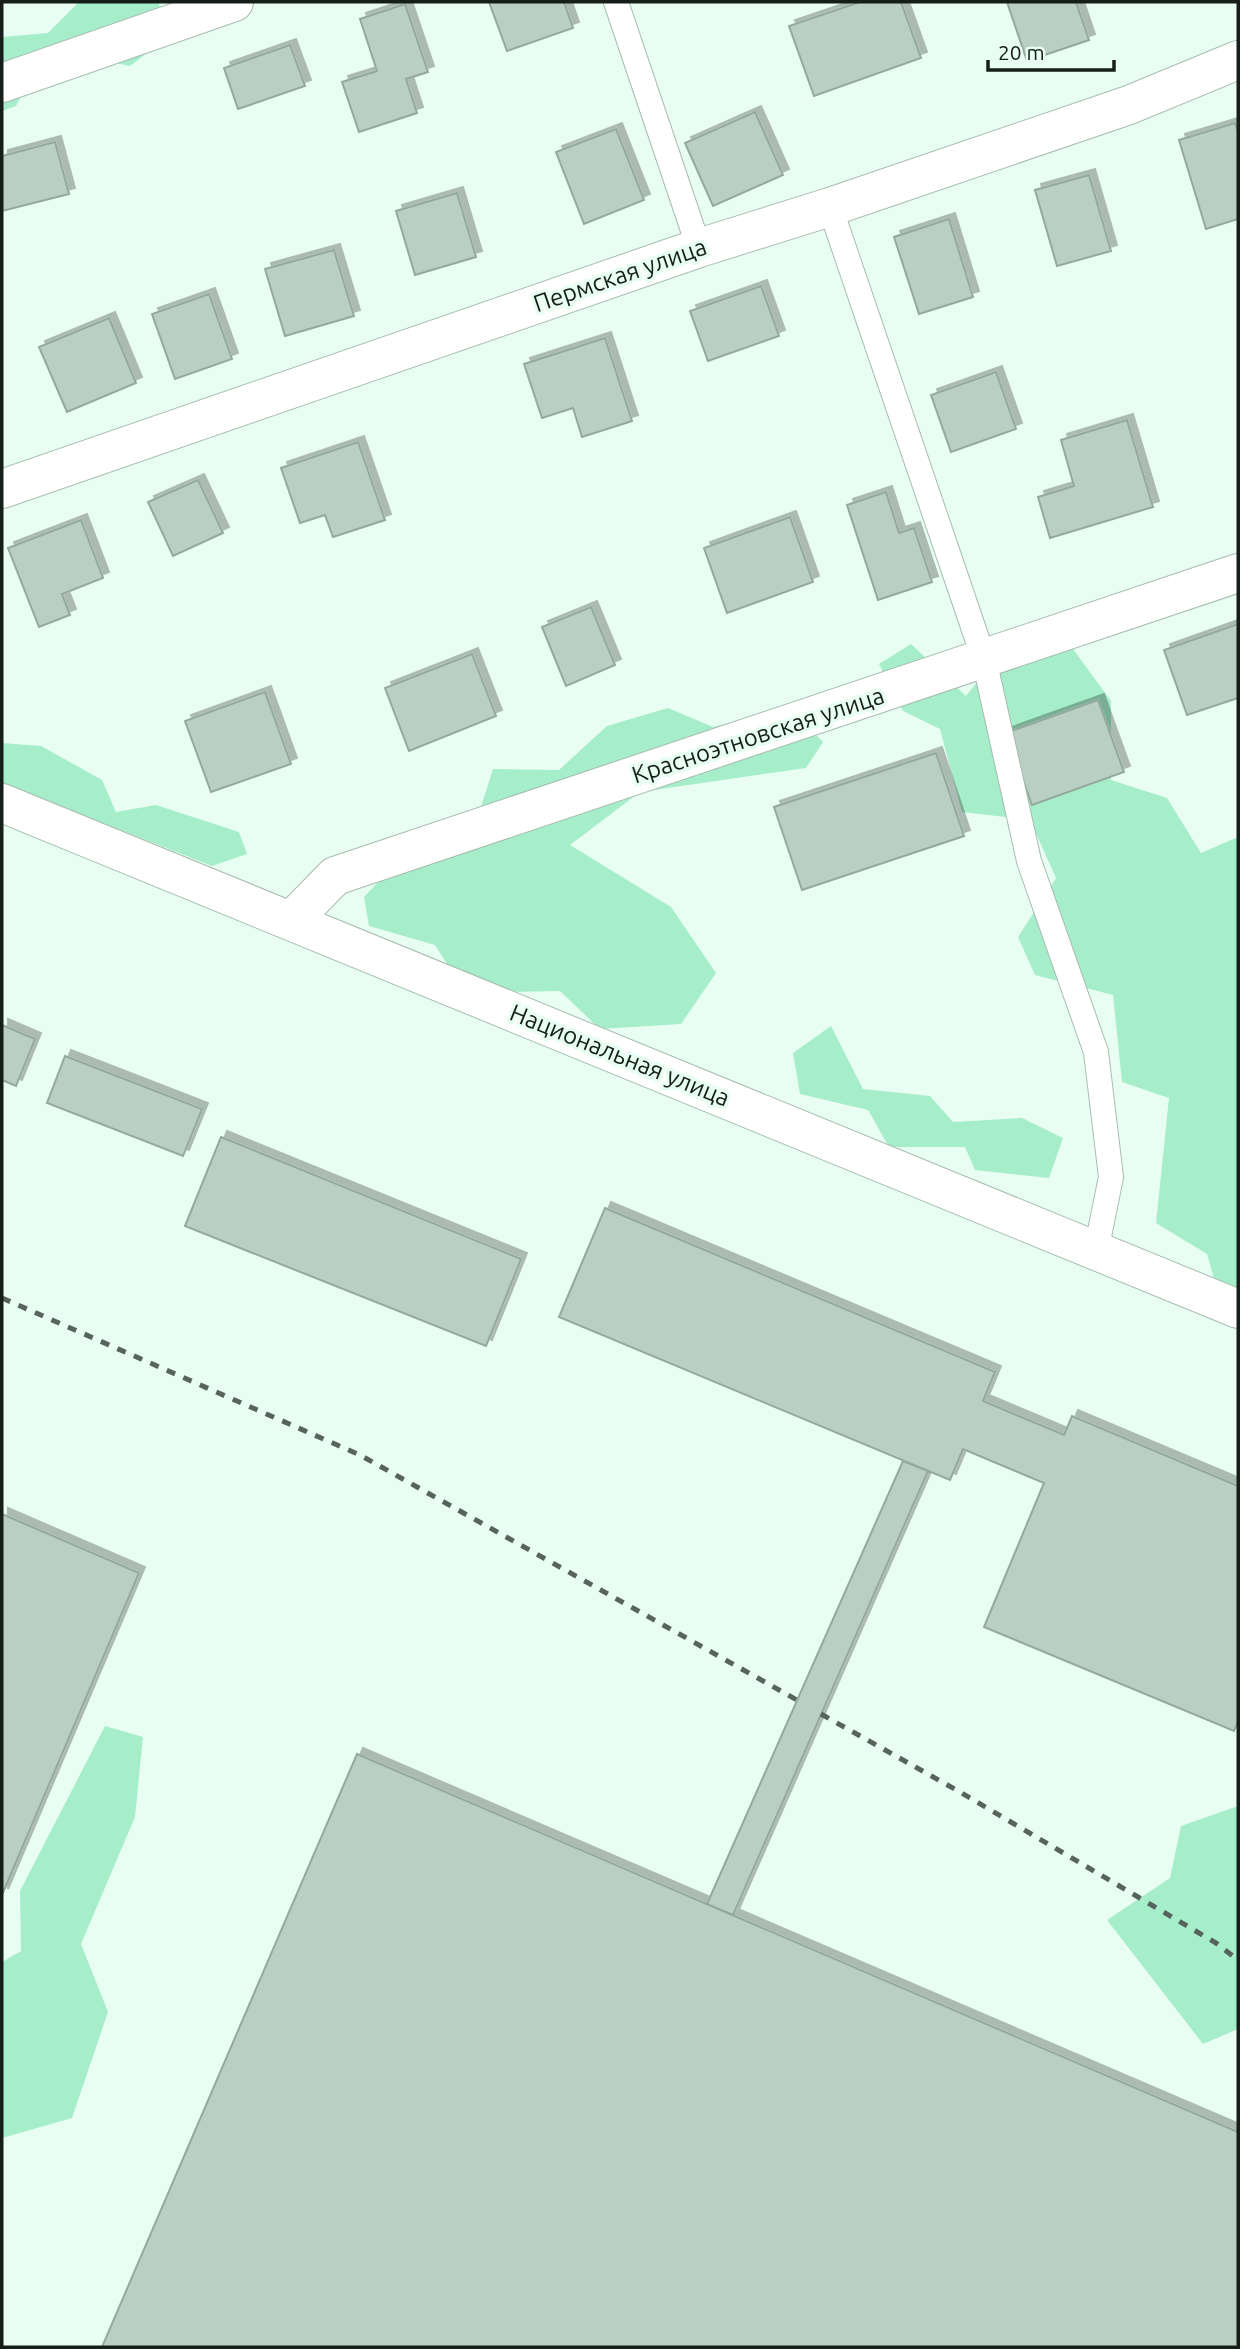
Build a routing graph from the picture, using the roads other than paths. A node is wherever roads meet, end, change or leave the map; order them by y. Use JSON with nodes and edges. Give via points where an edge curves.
{"nodes":[{"id":1,"x":234,"y":2,"type":"edge"},
{"id":2,"x":615,"y":2,"type":"edge"},
{"id":3,"x":1238,"y":60,"type":"edge"},
{"id":4,"x":2,"y":83,"type":"edge"},
{"id":5,"x":830,"y":207,"type":"junction"},
{"id":6,"x":699,"y":248,"type":"junction"},
{"id":7,"x":2,"y":489,"type":"edge"},
{"id":8,"x":1238,"y":573,"type":"edge"},
{"id":9,"x":984,"y":659,"type":"junction"},
{"id":10,"x":2,"y":803,"type":"edge"},
{"id":11,"x":292,"y":920,"type":"junction"},
{"id":12,"x":1096,"y":1251,"type":"junction"},
{"id":13,"x":1238,"y":1309,"type":"edge"}],
"edges":[{"from":1,"to":4,"type":"street"},
{"from":2,"to":6,"type":"lane"},
{"from":3,"to":5,"type":"street","name":"Пермская улица","via":[[1129,105]]},
{"from":5,"to":6,"type":"street","name":"Пермская улица"},
{"from":5,"to":9,"type":"lane"},
{"from":6,"to":7,"type":"street","name":"Пермская улица"},
{"from":8,"to":9,"type":"street","name":"Красноэтновская улица"},
{"from":9,"to":11,"type":"street","name":"Красноэтновская улица","via":[[335,876]]},
{"from":9,"to":12,"type":"lane","via":[[1029,861],[1096,1052],[1111,1177]]},
{"from":10,"to":11,"type":"street","name":"Национальная улица"},
{"from":11,"to":12,"type":"street","name":"Национальная улица"},
{"from":12,"to":13,"type":"street","name":"Национальная улица"}]}
